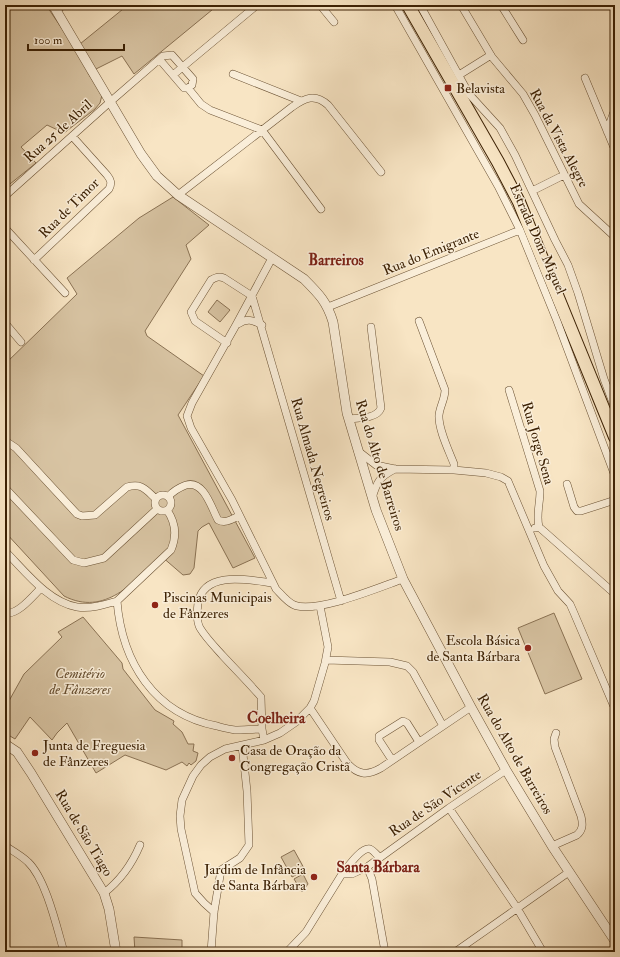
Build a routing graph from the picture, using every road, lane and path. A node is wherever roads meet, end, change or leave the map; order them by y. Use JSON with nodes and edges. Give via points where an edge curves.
{"nodes":[{"id":1,"x":64,"y":5,"type":"edge"},
{"id":2,"x":257,"y":5,"type":"edge"},
{"id":3,"x":320,"y":5,"type":"edge"},
{"id":4,"x":396,"y":5,"type":"edge"},
{"id":5,"x":408,"y":5,"type":"edge"},
{"id":6,"x":420,"y":5,"type":"edge"},
{"id":7,"x":461,"y":5,"type":"edge"},
{"id":8,"x":501,"y":5,"type":"edge"},
{"id":9,"x":54,"y":8,"type":"edge"},
{"id":10,"x":334,"y":22,"type":"dead end"},
{"id":11,"x":523,"y":40,"type":"dead end"},
{"id":12,"x":491,"y":55,"type":"junction"},
{"id":13,"x":160,"y":60,"type":"junction"},
{"id":14,"x":182,"y":66,"type":"junction"},
{"id":15,"x":234,"y":74,"type":"dead end"},
{"id":16,"x":173,"y":75,"type":"junction"},
{"id":17,"x":459,"y":75,"type":"junction"},
{"id":18,"x":585,"y":78,"type":"dead end"},
{"id":19,"x":188,"y":88,"type":"junction"},
{"id":20,"x":301,"y":101,"type":"junction"},
{"id":21,"x":110,"y":102,"type":"junction"},
{"id":22,"x":615,"y":109,"type":"edge"},
{"id":23,"x":262,"y":130,"type":"junction"},
{"id":24,"x":607,"y":131,"type":"junction"},
{"id":25,"x":72,"y":136,"type":"junction"},
{"id":26,"x":615,"y":150,"type":"edge"},
{"id":27,"x":381,"y":172,"type":"dead end"},
{"id":28,"x":564,"y":175,"type":"junction"},
{"id":29,"x":532,"y":191,"type":"junction"},
{"id":30,"x":178,"y":195,"type":"junction"},
{"id":31,"x":5,"y":196,"type":"edge"},
{"id":32,"x":322,"y":209,"type":"dead end"},
{"id":33,"x":5,"y":228,"type":"edge"},
{"id":34,"x":520,"y":230,"type":"junction"},
{"id":35,"x":615,"y":237,"type":"edge"},
{"id":36,"x":272,"y":258,"type":"junction"},
{"id":37,"x":34,"y":260,"type":"junction"},
{"id":38,"x":65,"y":293,"type":"dead end"},
{"id":39,"x":252,"y":296,"type":"junction"},
{"id":40,"x":328,"y":308,"type":"junction"},
{"id":41,"x":419,"y":321,"type":"dead end"},
{"id":42,"x":5,"y":323,"type":"edge"},
{"id":43,"x":236,"y":325,"type":"junction"},
{"id":44,"x":262,"y":325,"type":"junction"},
{"id":45,"x":371,"y":327,"type":"dead end"},
{"id":46,"x":21,"y":342,"type":"dead end"},
{"id":47,"x":227,"y":343,"type":"junction"},
{"id":48,"x":509,"y":390,"type":"dead end"},
{"id":49,"x":615,"y":408,"type":"edge"},
{"id":50,"x":349,"y":419,"type":"junction"},
{"id":51,"x":615,"y":437,"type":"edge"},
{"id":52,"x":7,"y":442,"type":"dead end"},
{"id":53,"x":357,"y":450,"type":"junction"},
{"id":54,"x":376,"y":465,"type":"junction"},
{"id":55,"x":396,"y":469,"type":"junction"},
{"id":56,"x":454,"y":470,"type":"junction"},
{"id":57,"x":615,"y":476,"type":"edge"},
{"id":58,"x":380,"y":478,"type":"junction"},
{"id":59,"x":567,"y":484,"type":"dead end"},
{"id":60,"x":5,"y":488,"type":"edge"},
{"id":61,"x":168,"y":497,"type":"junction"},
{"id":62,"x":156,"y":498,"type":"junction"},
{"id":63,"x":372,"y":498,"type":"junction"},
{"id":64,"x":615,"y":500,"type":"edge"},
{"id":65,"x":157,"y":509,"type":"junction"},
{"id":66,"x":167,"y":510,"type":"junction"},
{"id":67,"x":239,"y":516,"type":"junction"},
{"id":68,"x":539,"y":526,"type":"junction"},
{"id":69,"x":530,"y":530,"type":"junction"},
{"id":70,"x":5,"y":551,"type":"edge"},
{"id":71,"x":403,"y":579,"type":"junction"},
{"id":72,"x":273,"y":583,"type":"junction"},
{"id":73,"x":41,"y":588,"type":"junction"},
{"id":74,"x":615,"y":594,"type":"edge"},
{"id":75,"x":117,"y":601,"type":"junction"},
{"id":76,"x":341,"y":601,"type":"junction"},
{"id":77,"x":320,"y":606,"type":"junction"},
{"id":78,"x":5,"y":613,"type":"edge"},
{"id":79,"x":326,"y":660,"type":"junction"},
{"id":80,"x":471,"y":707,"type":"junction"},
{"id":81,"x":310,"y":708,"type":"junction"},
{"id":82,"x":615,"y":709,"type":"edge"},
{"id":83,"x":443,"y":726,"type":"junction"},
{"id":84,"x":262,"y":729,"type":"junction"},
{"id":85,"x":556,"y":733,"type":"dead end"},
{"id":86,"x":264,"y":740,"type":"junction"},
{"id":87,"x":419,"y":742,"type":"junction"},
{"id":88,"x":5,"y":744,"type":"edge"},
{"id":89,"x":242,"y":745,"type":"junction"},
{"id":90,"x":392,"y":760,"type":"junction"},
{"id":91,"x":506,"y":770,"type":"junction"},
{"id":92,"x":449,"y":808,"type":"junction"},
{"id":93,"x":140,"y":845,"type":"dead end"},
{"id":94,"x":5,"y":846,"type":"edge"},
{"id":95,"x":552,"y":846,"type":"junction"},
{"id":96,"x":380,"y":857,"type":"junction"},
{"id":97,"x":367,"y":867,"type":"junction"},
{"id":98,"x":570,"y":872,"type":"junction"},
{"id":99,"x":342,"y":874,"type":"junction"},
{"id":100,"x":104,"y":893,"type":"junction"},
{"id":101,"x":516,"y":908,"type":"junction"},
{"id":102,"x":214,"y":912,"type":"junction"},
{"id":103,"x":615,"y":941,"type":"edge"},
{"id":104,"x":116,"y":951,"type":"edge"},
{"id":105,"x":64,"y":952,"type":"edge"},
{"id":106,"x":211,"y":952,"type":"edge"},
{"id":107,"x":287,"y":952,"type":"edge"},
{"id":108,"x":385,"y":952,"type":"edge"},
{"id":109,"x":455,"y":952,"type":"edge"},
{"id":110,"x":543,"y":952,"type":"edge"}],
"edges":[{"from":1,"to":9,"type":"street"},
{"from":2,"to":14,"type":"street"},
{"from":3,"to":10,"type":"street"},
{"from":4,"to":34,"type":"street","name":"Estrada Dom Miguel"},
{"from":5,"to":51,"type":"main road","name":"Estrada Dom Miguel","via":[[519,202]]},
{"from":6,"to":17,"type":"street","name":"Estrada Dom Miguel"},
{"from":7,"to":12,"type":"street","name":"Rua da Vista Alegre"},
{"from":8,"to":11,"type":"street"},
{"from":9,"to":21,"type":"street","name":"Rua do Alto de Barreiros"},
{"from":12,"to":17,"type":"street"},
{"from":12,"to":28,"type":"street","name":"Rua da Vista Alegre","via":[[523,94]]},
{"from":13,"to":14,"type":"street","via":[[163,56],[172,55]]},
{"from":13,"to":16,"type":"street"},
{"from":13,"to":21,"type":"street","name":"Rua 25 de Abril"},
{"from":14,"to":16,"type":"street"},
{"from":14,"to":19,"type":"street","via":[[193,79],[192,85]]},
{"from":15,"to":20,"type":"street"},
{"from":16,"to":19,"type":"street","via":[[184,88]]},
{"from":17,"to":29,"type":"street","name":"Estrada Dom Miguel","via":[[469,94],[500,128],[516,155]]},
{"from":18,"to":24,"type":"street"},
{"from":19,"to":23,"type":"street","via":[[201,104],[210,110]]},
{"from":20,"to":23,"type":"street"},
{"from":20,"to":27,"type":"street","via":[[312,98],[323,100]]},
{"from":21,"to":25,"type":"street","name":"Rua 25 de Abril"},
{"from":21,"to":30,"type":"street","name":"Rua do Alto de Barreiros","via":[[147,164]]},
{"from":22,"to":24,"type":"street"},
{"from":23,"to":30,"type":"street"},
{"from":23,"to":32,"type":"street"},
{"from":24,"to":26,"type":"street"},
{"from":25,"to":31,"type":"street","name":"Rua 25 de Abril"},
{"from":25,"to":37,"type":"street","name":"Rua de Timor","via":[[111,180],[111,185]]},
{"from":28,"to":29,"type":"street"},
{"from":28,"to":35,"type":"street","name":"Rua da Vista Alegre","via":[[579,204]]},
{"from":29,"to":49,"type":"street","name":"Estrada Dom Miguel","via":[[568,265]]},
{"from":30,"to":36,"type":"street","name":"Rua do Alto de Barreiros"},
{"from":33,"to":37,"type":"street"},
{"from":34,"to":40,"type":"street","name":"Rua do Emigrante"},
{"from":34,"to":57,"type":"street","name":"Estrada Dom Miguel"},
{"from":36,"to":39,"type":"street"},
{"from":36,"to":40,"type":"street","name":"Rua do Alto de Barreiros","via":[[304,279],[320,295]]},
{"from":37,"to":38,"type":"street"},
{"from":39,"to":43,"type":"street"},
{"from":39,"to":44,"type":"street","name":"Rua Almada Negreiros"},
{"from":39,"to":47,"type":"street","via":[[224,278],[215,277],[192,309],[195,321]]},
{"from":40,"to":50,"type":"street","name":"Rua do Alto de Barreiros","via":[[333,322]]},
{"from":41,"to":56,"type":"street","via":[[445,390],[439,423]]},
{"from":42,"to":46,"type":"street"},
{"from":43,"to":44,"type":"street","via":[[245,320]]},
{"from":43,"to":47,"type":"street"},
{"from":44,"to":76,"type":"street","name":"Rua Almada Negreiros"},
{"from":45,"to":50,"type":"street","via":[[381,408],[376,415]]},
{"from":47,"to":67,"type":"street","via":[[192,403],[188,416],[191,428]]},
{"from":48,"to":68,"type":"street","name":"Rua Jorge Sena","via":[[540,492],[537,519]]},
{"from":50,"to":53,"type":"street","name":"Rua do Alto de Barreiros"},
{"from":52,"to":62,"type":"street","via":[[16,448],[77,514],[82,516],[95,515],[127,487],[133,485],[144,488]]},
{"from":53,"to":54,"type":"street"},
{"from":53,"to":63,"type":"street","name":"Rua do Alto de Barreiros"},
{"from":54,"to":55,"type":"street"},
{"from":54,"to":58,"type":"street"},
{"from":55,"to":56,"type":"street"},
{"from":55,"to":58,"type":"street"},
{"from":56,"to":69,"type":"street","via":[[494,474],[508,481]]},
{"from":58,"to":63,"type":"street"},
{"from":59,"to":64,"type":"street","via":[[577,511],[581,512]]},
{"from":60,"to":65,"type":"street","via":[[73,560],[84,563],[104,558]]},
{"from":61,"to":62,"type":"street","via":[[163,495]]},
{"from":61,"to":66,"type":"street","via":[[171,502]]},
{"from":61,"to":67,"type":"street","via":[[181,487],[195,484],[203,490],[222,523]]},
{"from":62,"to":65,"type":"street","via":[[154,502]]},
{"from":63,"to":71,"type":"street","name":"Rua do Alto de Barreiros"},
{"from":65,"to":66,"type":"street"},
{"from":66,"to":75,"type":"street","via":[[173,520],[175,533],[171,550]]},
{"from":67,"to":72,"type":"street"},
{"from":68,"to":69,"type":"street"},
{"from":68,"to":74,"type":"street"},
{"from":69,"to":82,"type":"street","via":[[553,583],[570,604]]},
{"from":70,"to":73,"type":"street"},
{"from":71,"to":76,"type":"street"},
{"from":71,"to":80,"type":"street","name":"Rua do Alto de Barreiros"},
{"from":72,"to":77,"type":"street","via":[[284,598],[294,605]]},
{"from":72,"to":84,"type":"street","via":[[243,579],[220,580],[207,586],[199,598],[197,611],[199,626],[210,642],[262,697]]},
{"from":73,"to":75,"type":"street","via":[[59,600],[77,607]]},
{"from":73,"to":78,"type":"street","via":[[13,614]]},
{"from":75,"to":84,"type":"street","via":[[118,620],[131,659],[144,682],[159,699],[181,714],[205,724],[234,730]]},
{"from":76,"to":77,"type":"street"},
{"from":77,"to":79,"type":"street","via":[[328,647]]},
{"from":79,"to":81,"type":"street"},
{"from":79,"to":83,"type":"street","via":[[390,662],[407,666],[413,672]]},
{"from":80,"to":83,"type":"street"},
{"from":80,"to":91,"type":"street","name":"Rua do Alto de Barreiros"},
{"from":81,"to":86,"type":"street","via":[[296,722]]},
{"from":81,"to":90,"type":"street","via":[[354,770],[372,773]]},
{"from":83,"to":87,"type":"street"},
{"from":84,"to":86,"type":"street"},
{"from":85,"to":95,"type":"street","via":[[555,747],[582,825],[577,835]]},
{"from":86,"to":89,"type":"street"},
{"from":87,"to":90,"type":"street"},
{"from":87,"to":90,"type":"street","via":[[403,721],[379,736]]},
{"from":88,"to":100,"type":"street","name":"Rua de São Tiago","via":[[17,752],[31,773]]},
{"from":89,"to":102,"type":"street","via":[[249,845],[240,858],[221,870]]},
{"from":89,"to":102,"type":"street","via":[[218,752],[201,765],[182,800],[181,829],[195,893]]},
{"from":91,"to":92,"type":"street","name":"Rua de São Vicente"},
{"from":91,"to":95,"type":"street","name":"Rua do Alto de Barreiros"},
{"from":92,"to":96,"type":"street","name":"Rua de São Vicente"},
{"from":92,"to":101,"type":"street"},
{"from":93,"to":100,"type":"street","via":[[127,869]]},
{"from":94,"to":105,"type":"street","via":[[28,862],[36,872],[45,891]]},
{"from":95,"to":98,"type":"street","name":"Rua do Alto de Barreiros"},
{"from":96,"to":97,"type":"street","name":"Rua de São Vicente"},
{"from":96,"to":99,"type":"street","via":[[366,849]]},
{"from":97,"to":99,"type":"street","name":"Rua de São Vicente","via":[[352,874]]},
{"from":97,"to":108,"type":"street","via":[[372,879]]},
{"from":98,"to":101,"type":"street"},
{"from":98,"to":103,"type":"street","name":"Rua do Alto de Barreiros"},
{"from":99,"to":107,"type":"street","via":[[306,932]]},
{"from":100,"to":104,"type":"street","name":"Rua de São Tiago"},
{"from":101,"to":109,"type":"street"},
{"from":101,"to":110,"type":"street"},
{"from":102,"to":106,"type":"street"}]}
